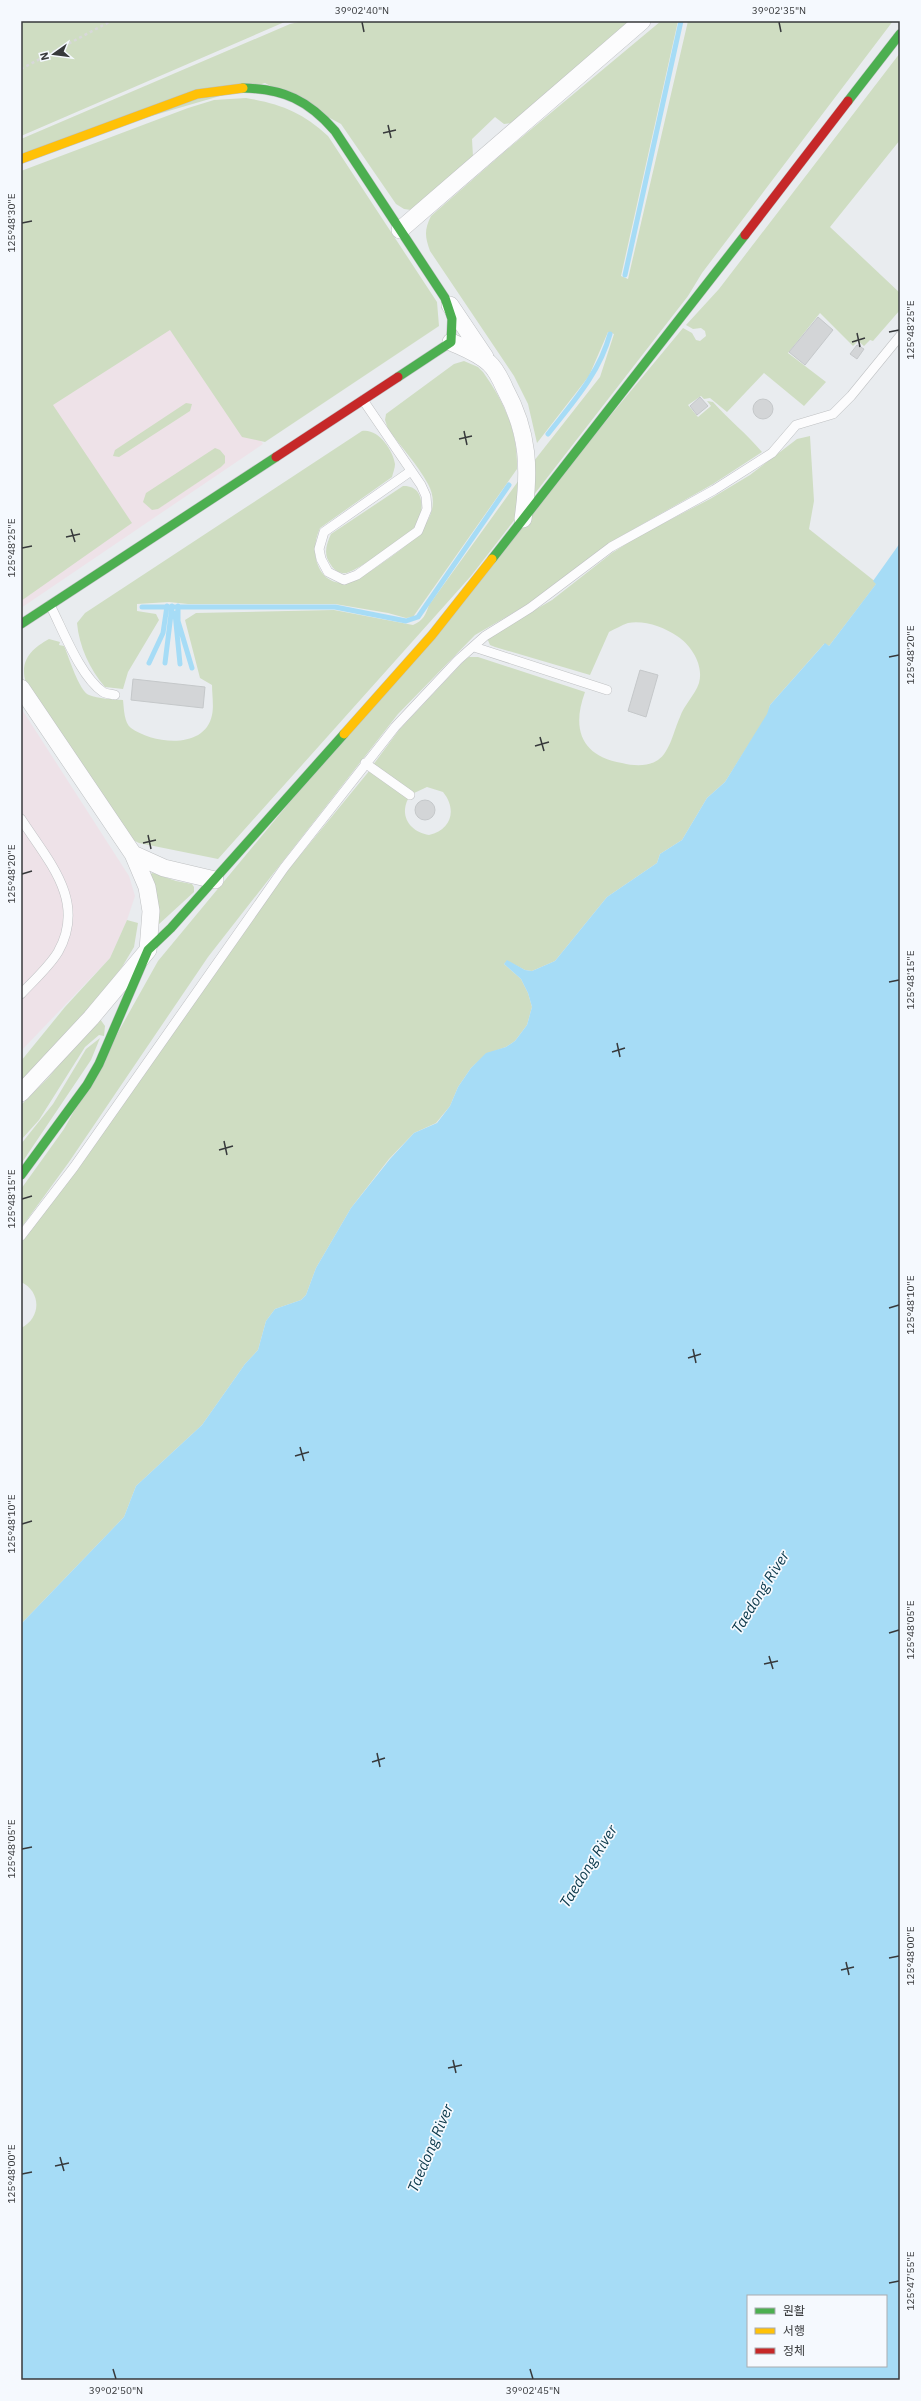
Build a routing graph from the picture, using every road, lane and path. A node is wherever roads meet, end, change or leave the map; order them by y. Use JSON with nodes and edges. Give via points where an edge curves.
{"nodes":[{"id":1,"x":111,"y":21,"type":"edge"},
{"id":2,"x":642,"y":21,"type":"edge"},
{"id":3,"x":900,"y":34,"type":"edge"},
{"id":4,"x":21,"y":69,"type":"edge"},
{"id":5,"x":21,"y":159,"type":"edge"},
{"id":6,"x":400,"y":230,"type":"junction"},
{"id":7,"x":445,"y":298,"type":"junction"},
{"id":8,"x":900,"y":336,"type":"edge"},
{"id":9,"x":451,"y":342,"type":"junction"},
{"id":10,"x":489,"y":363,"type":"junction"},
{"id":11,"x":362,"y":400,"type":"junction"},
{"id":12,"x":411,"y":471,"type":"junction"},
{"id":13,"x":523,"y":519,"type":"junction"},
{"id":14,"x":50,"y":605,"type":"junction"},
{"id":15,"x":21,"y":624,"type":"edge"},
{"id":16,"x":474,"y":647,"type":"junction"},
{"id":17,"x":21,"y":688,"type":"edge"},
{"id":18,"x":607,"y":690,"type":"dead end"},
{"id":19,"x":115,"y":695,"type":"dead end"},
{"id":20,"x":365,"y":763,"type":"junction"},
{"id":21,"x":410,"y":795,"type":"dead end"},
{"id":22,"x":21,"y":819,"type":"edge"},
{"id":23,"x":133,"y":854,"type":"junction"},
{"id":24,"x":214,"y":880,"type":"junction"},
{"id":25,"x":148,"y":950,"type":"junction"},
{"id":26,"x":21,"y":994,"type":"edge"},
{"id":27,"x":21,"y":1093,"type":"edge"},
{"id":28,"x":21,"y":1175,"type":"edge"},
{"id":29,"x":21,"y":1236,"type":"edge"}],
"edges":[{"from":1,"to":4,"type":"path"},
{"from":2,"to":6,"type":"street"},
{"from":3,"to":13,"type":"street"},
{"from":5,"to":6,"type":"street","via":[[197,94],[220,88],[257,87],[287,93],[314,109],[335,131]]},
{"from":6,"to":7,"type":"street"},
{"from":7,"to":9,"type":"street","via":[[452,319]]},
{"from":7,"to":10,"type":"street"},
{"from":8,"to":16,"type":"lane","via":[[833,414],[796,425],[772,453],[714,490],[611,547],[530,608],[485,636]]},
{"from":9,"to":10,"type":"street"},
{"from":9,"to":11,"type":"street"},
{"from":10,"to":13,"type":"street","via":[[514,406],[523,430],[528,465]]},
{"from":11,"to":12,"type":"lane"},
{"from":11,"to":14,"type":"street"},
{"from":12,"to":12,"type":"lane","via":[[421,485],[427,503],[418,531],[357,575],[344,580],[328,572],[320,559],[318,549],[324,532]]},
{"from":13,"to":24,"type":"street","via":[[432,635]]},
{"from":14,"to":15,"type":"street"},
{"from":14,"to":19,"type":"lane","via":[[80,664],[94,684],[104,693]]},
{"from":16,"to":18,"type":"lane"},
{"from":16,"to":20,"type":"lane","via":[[458,660],[395,727]]},
{"from":17,"to":23,"type":"street"},
{"from":20,"to":21,"type":"lane"},
{"from":20,"to":29,"type":"lane","via":[[284,868],[74,1166]]},
{"from":22,"to":26,"type":"lane","via":[[59,877],[67,894],[69,913],[67,933],[58,953]]},
{"from":23,"to":24,"type":"street","via":[[164,868]]},
{"from":23,"to":25,"type":"street","via":[[151,911]]},
{"from":24,"to":25,"type":"street"},
{"from":25,"to":27,"type":"street","via":[[91,1018]]},
{"from":25,"to":28,"type":"street","via":[[99,1064],[68,1113]]}]}
